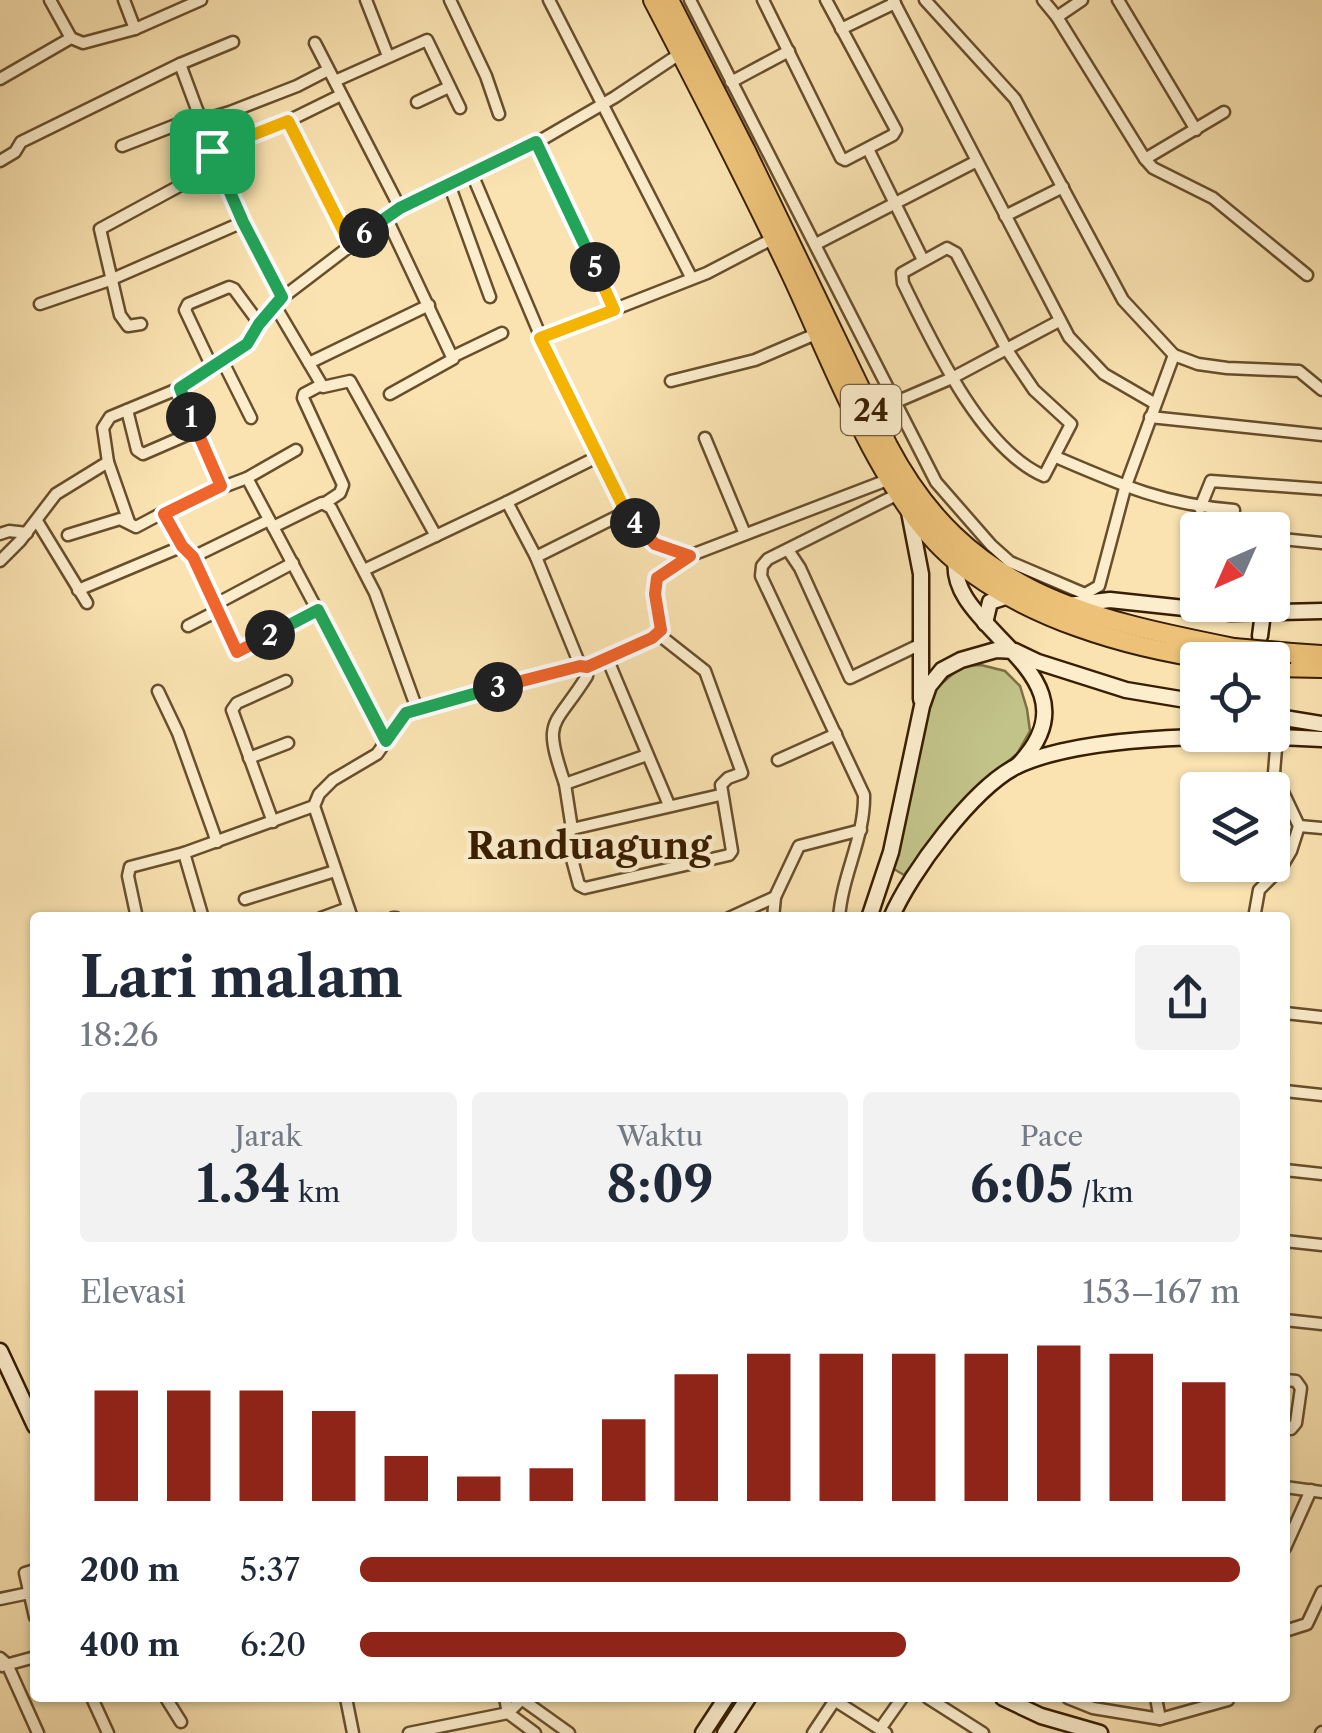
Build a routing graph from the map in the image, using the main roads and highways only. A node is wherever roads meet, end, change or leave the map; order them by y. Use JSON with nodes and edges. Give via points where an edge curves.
{"nodes":[{"id":1,"x":652,"y":0,"type":"edge"},
{"id":2,"x":669,"y":0,"type":"edge"},
{"id":3,"x":758,"y":192,"type":"junction"},
{"id":4,"x":899,"y":493,"type":"junction"},
{"id":5,"x":952,"y":546,"type":"junction"},
{"id":6,"x":921,"y":574,"type":"junction"},
{"id":7,"x":1008,"y":596,"type":"junction"},
{"id":8,"x":1068,"y":606,"type":"junction"},
{"id":9,"x":1180,"y":608,"type":"edge"},
{"id":10,"x":1322,"y":611,"type":"edge"},
{"id":11,"x":1290,"y":612,"type":"edge"},
{"id":12,"x":1262,"y":622,"type":"edge"},
{"id":13,"x":985,"y":623,"type":"junction"},
{"id":14,"x":1260,"y":636,"type":"dead end"},
{"id":15,"x":1206,"y":642,"type":"edge"},
{"id":16,"x":1016,"y":651,"type":"junction"},
{"id":17,"x":1180,"y":652,"type":"edge"},
{"id":18,"x":1322,"y":654,"type":"edge"},
{"id":19,"x":1290,"y":662,"type":"edge"},
{"id":20,"x":1290,"y":664,"type":"edge"},
{"id":21,"x":1322,"y":668,"type":"edge"},
{"id":22,"x":1180,"y":699,"type":"edge"},
{"id":23,"x":922,"y":706,"type":"junction"},
{"id":24,"x":1290,"y":717,"type":"edge"},
{"id":25,"x":1322,"y":724,"type":"edge"},
{"id":26,"x":1322,"y":738,"type":"edge"},
{"id":27,"x":1016,"y":767,"type":"junction"},
{"id":28,"x":873,"y":912,"type":"edge"},
{"id":29,"x":894,"y":912,"type":"edge"},
{"id":30,"x":0,"y":1350,"type":"edge"},
{"id":31,"x":30,"y":1415,"type":"edge"},
{"id":32,"x":723,"y":1702,"type":"edge"},
{"id":33,"x":745,"y":1702,"type":"edge"},
{"id":34,"x":1011,"y":1702,"type":"edge"},
{"id":35,"x":703,"y":1733,"type":"edge"},
{"id":36,"x":725,"y":1733,"type":"edge"},
{"id":37,"x":1100,"y":1733,"type":"edge"}],
"edges":[{"from":1,"to":3,"type":"highway","number":"24"},
{"from":2,"to":3,"type":"highway","number":"24"},
{"from":3,"to":4,"type":"highway","number":"24","via":[[818,334]]},
{"from":3,"to":5,"type":"highway","number":"24","via":[[903,474]]},
{"from":4,"to":5,"type":"highway","number":"24"},
{"from":4,"to":6,"type":"main road"},
{"from":5,"to":6,"type":"main road"},
{"from":5,"to":7,"type":"highway","number":"24"},
{"from":5,"to":8,"type":"highway","number":"24"},
{"from":5,"to":13,"type":"main road","via":[[962,589]]},
{"from":6,"to":23,"type":"main road"},
{"from":7,"to":13,"type":"main road","via":[[990,602]]},
{"from":7,"to":17,"type":"highway","number":"24","via":[[1056,619]]},
{"from":8,"to":9,"type":"main road","via":[[1128,600]]},
{"from":8,"to":15,"type":"highway","number":"24","bridge":true},
{"from":10,"to":11,"type":"main road"},
{"from":12,"to":14,"type":"main road"},
{"from":13,"to":16,"type":"main road"},
{"from":16,"to":22,"type":"main road","via":[[1126,690]]},
{"from":16,"to":23,"type":"main road","via":[[982,652],[942,670]]},
{"from":16,"to":27,"type":"main road","via":[[1044,710],[1031,752]]},
{"from":18,"to":19,"type":"highway","number":"24"},
{"from":20,"to":21,"type":"highway","number":"24"},
{"from":23,"to":28,"type":"main road"},
{"from":24,"to":25,"type":"main road"},
{"from":26,"to":27,"type":"main road","via":[[1152,740],[1071,750]]},
{"from":27,"to":29,"type":"main road","via":[[978,795],[905,885]]},
{"from":30,"to":31,"type":"main road"},
{"from":32,"to":35,"type":"main road"},
{"from":33,"to":36,"type":"main road"},
{"from":34,"to":37,"type":"main road"}]}
